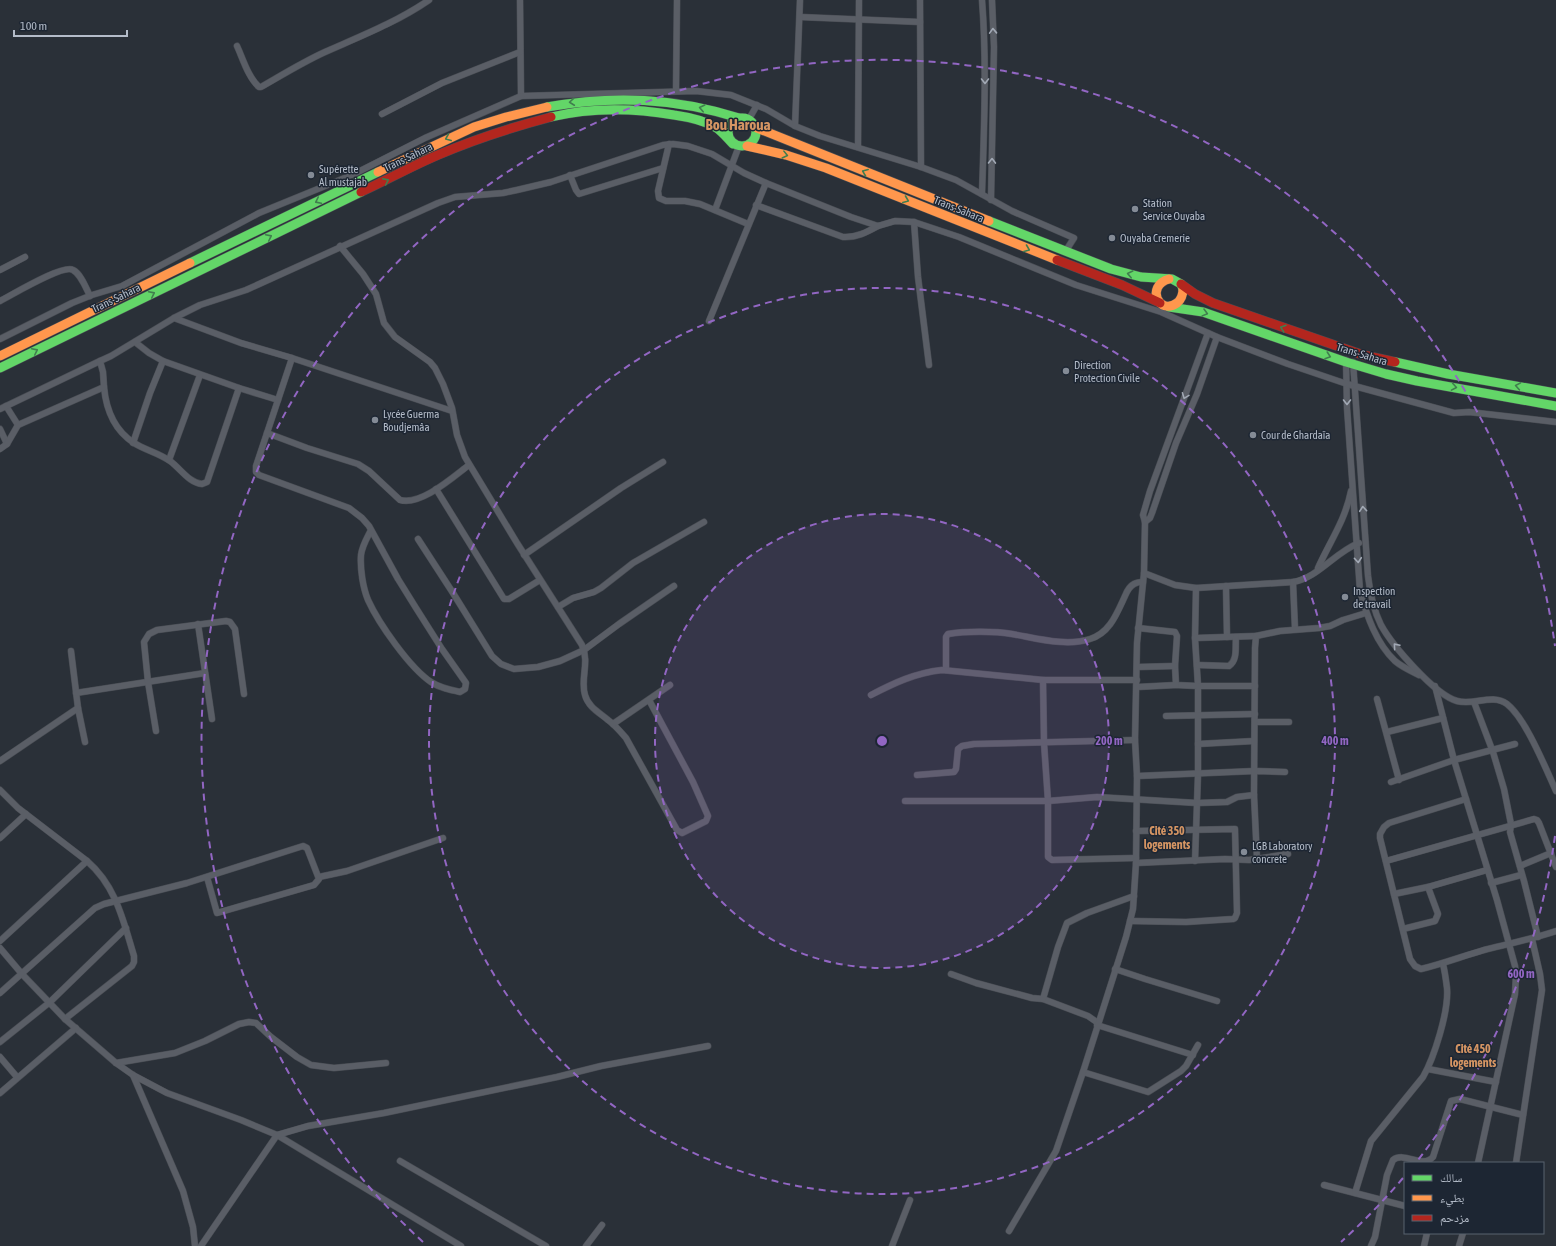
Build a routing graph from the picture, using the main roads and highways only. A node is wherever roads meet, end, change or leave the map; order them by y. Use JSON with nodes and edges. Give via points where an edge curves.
{"nodes":[{"id":1,"x":739,"y":118,"type":"junction"},
{"id":2,"x":757,"y":128,"type":"junction"},
{"id":3,"x":740,"y":145,"type":"junction"},
{"id":4,"x":1168,"y":279,"type":"junction"},
{"id":5,"x":1181,"y":284,"type":"junction"},
{"id":6,"x":1162,"y":307,"type":"junction"},
{"id":7,"x":0,"y":356,"type":"edge"},
{"id":8,"x":0,"y":368,"type":"edge"},
{"id":9,"x":1556,"y":393,"type":"edge"},
{"id":10,"x":1556,"y":406,"type":"edge"}],
"edges":[{"from":1,"to":2,"type":"highway","via":[[750,119]]},
{"from":1,"to":3,"type":"highway","via":[[729,127],[728,136]]},
{"from":1,"to":7,"type":"highway","name":"Trans-Sahara","one_way":true,"via":[[700,107],[662,101],[621,99],[545,106],[478,126],[437,143]]},
{"from":2,"to":3,"type":"highway","via":[[754,140]]},
{"from":4,"to":2,"type":"highway","name":"Trans-Sahara","one_way":true,"via":[[1114,270],[1065,252]]},
{"from":3,"to":6,"type":"highway","name":"Trans-Sahara","one_way":true,"via":[[786,154],[841,174],[1116,283]]},
{"from":8,"to":3,"type":"highway","name":"Trans-Sahara","one_way":true,"via":[[438,155],[506,129],[570,114],[639,110],[693,119],[718,128]]},
{"from":4,"to":5,"type":"highway"},
{"from":4,"to":6,"type":"highway","via":[[1160,283],[1156,290],[1157,299]]},
{"from":5,"to":6,"type":"highway","via":[[1184,295],[1180,302],[1177,305]]},
{"from":9,"to":5,"type":"highway","name":"Trans-Sahara","one_way":true,"via":[[1395,363],[1350,350],[1213,303]]},
{"from":6,"to":10,"type":"highway","name":"Trans-Sahara","one_way":true,"via":[[1203,312],[1350,363],[1417,381]]}]}
